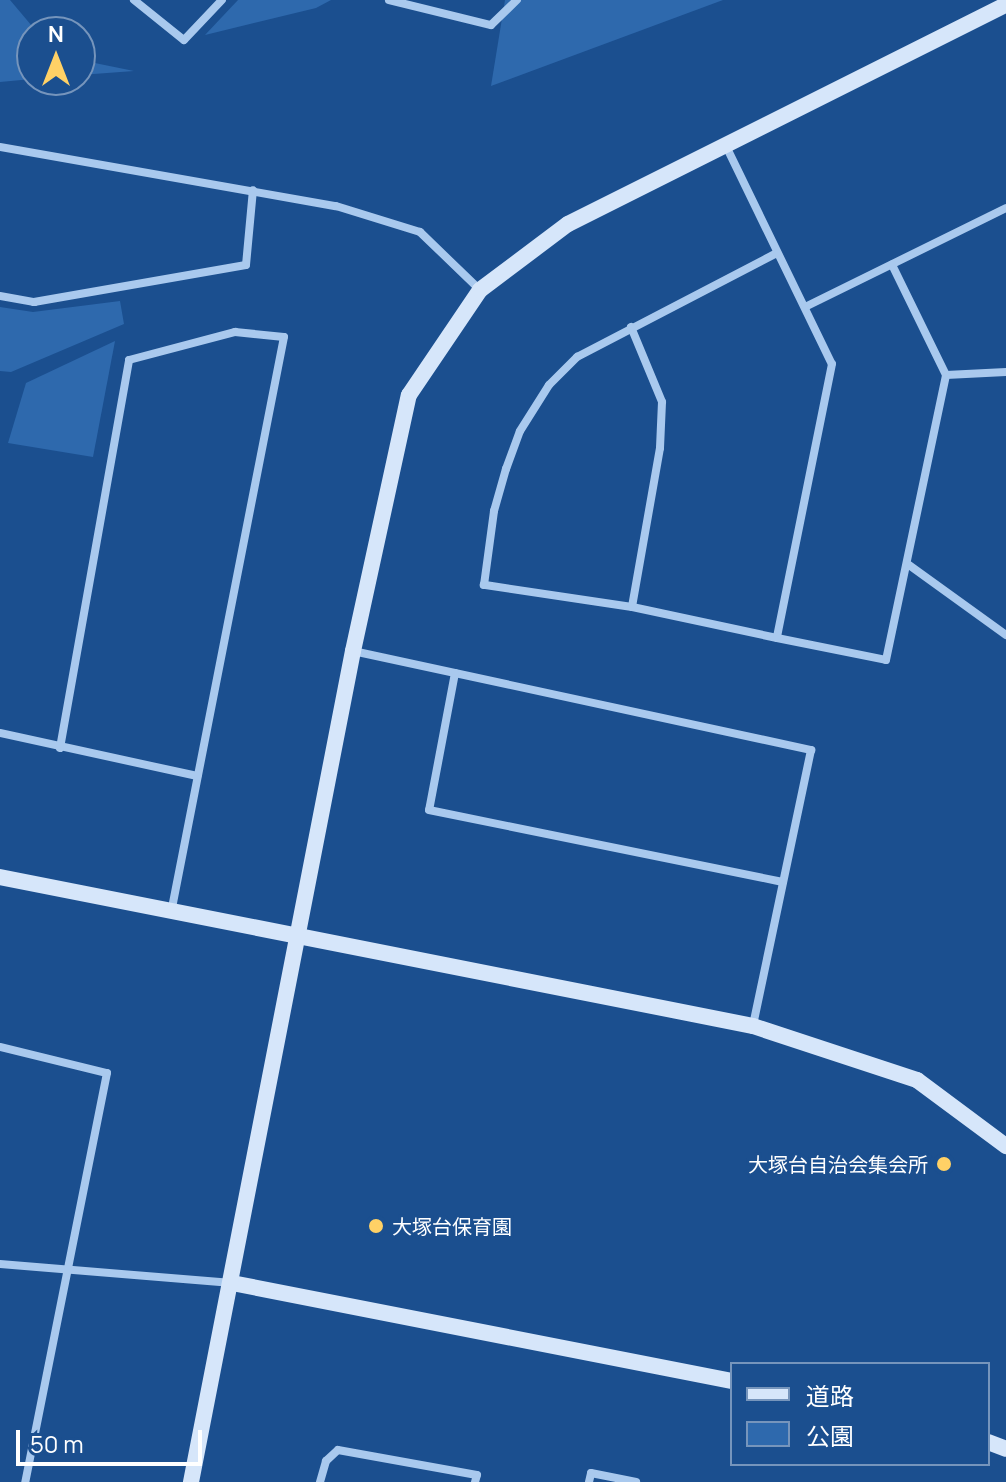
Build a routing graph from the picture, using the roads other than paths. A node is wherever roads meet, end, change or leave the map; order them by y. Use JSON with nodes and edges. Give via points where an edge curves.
{"nodes":[{"id":1,"x":134,"y":0,"type":"edge"},
{"id":2,"x":222,"y":0,"type":"edge"},
{"id":3,"x":389,"y":0,"type":"edge"},
{"id":4,"x":517,"y":0,"type":"edge"},
{"id":5,"x":1006,"y":5,"type":"edge"},
{"id":6,"x":726,"y":146,"type":"junction"},
{"id":7,"x":0,"y":147,"type":"edge"},
{"id":8,"x":253,"y":190,"type":"junction"},
{"id":9,"x":1006,"y":208,"type":"edge"},
{"id":10,"x":777,"y":253,"type":"junction"},
{"id":11,"x":892,"y":265,"type":"junction"},
{"id":12,"x":480,"y":290,"type":"junction"},
{"id":13,"x":0,"y":296,"type":"edge"},
{"id":14,"x":805,"y":307,"type":"junction"},
{"id":15,"x":631,"y":327,"type":"junction"},
{"id":16,"x":1006,"y":372,"type":"edge"},
{"id":17,"x":946,"y":375,"type":"junction"},
{"id":18,"x":909,"y":565,"type":"junction"},
{"id":19,"x":632,"y":607,"type":"junction"},
{"id":20,"x":1006,"y":635,"type":"edge"},
{"id":21,"x":777,"y":638,"type":"junction"},
{"id":22,"x":353,"y":651,"type":"junction"},
{"id":23,"x":455,"y":673,"type":"junction"},
{"id":24,"x":0,"y":733,"type":"edge"},
{"id":25,"x":60,"y":748,"type":"junction"},
{"id":26,"x":197,"y":776,"type":"junction"},
{"id":27,"x":0,"y":877,"type":"edge"},
{"id":28,"x":783,"y":882,"type":"junction"},
{"id":29,"x":172,"y":908,"type":"junction"},
{"id":30,"x":299,"y":939,"type":"junction"},
{"id":31,"x":753,"y":1026,"type":"junction"},
{"id":32,"x":0,"y":1047,"type":"edge"},
{"id":33,"x":1006,"y":1146,"type":"edge"},
{"id":34,"x":0,"y":1264,"type":"edge"},
{"id":35,"x":66,"y":1268,"type":"junction"},
{"id":36,"x":232,"y":1283,"type":"junction"},
{"id":37,"x":730,"y":1381,"type":"edge"},
{"id":38,"x":25,"y":1482,"type":"edge"},
{"id":39,"x":191,"y":1482,"type":"edge"},
{"id":40,"x":320,"y":1482,"type":"edge"},
{"id":41,"x":475,"y":1482,"type":"edge"},
{"id":42,"x":589,"y":1482,"type":"edge"},
{"id":43,"x":636,"y":1482,"type":"edge"}],
"edges":[{"from":1,"to":2,"type":"street","via":[[184,40]]},
{"from":3,"to":4,"type":"street","via":[[491,25]]},
{"from":5,"to":6,"type":"street"},
{"from":6,"to":10,"type":"street"},
{"from":6,"to":12,"type":"street","via":[[568,224]]},
{"from":7,"to":8,"type":"street"},
{"from":8,"to":12,"type":"street","via":[[336,206],[420,232]]},
{"from":8,"to":13,"type":"street","via":[[246,265],[34,302]]},
{"from":9,"to":11,"type":"street"},
{"from":10,"to":14,"type":"street"},
{"from":10,"to":15,"type":"street"},
{"from":11,"to":14,"type":"street"},
{"from":11,"to":17,"type":"street"},
{"from":12,"to":22,"type":"street","via":[[409,395]]},
{"from":14,"to":21,"type":"street","via":[[832,364]]},
{"from":15,"to":19,"type":"street","via":[[662,402],[660,448]]},
{"from":15,"to":19,"type":"street","via":[[577,357],[549,385],[520,431],[494,511],[484,585]]},
{"from":16,"to":17,"type":"street"},
{"from":17,"to":18,"type":"street"},
{"from":18,"to":20,"type":"street"},
{"from":18,"to":21,"type":"street","via":[[886,660]]},
{"from":19,"to":21,"type":"street"},
{"from":22,"to":23,"type":"street"},
{"from":22,"to":30,"type":"street"},
{"from":23,"to":28,"type":"street","via":[[811,750]]},
{"from":23,"to":28,"type":"street","via":[[429,810]]},
{"from":24,"to":25,"type":"street"},
{"from":25,"to":26,"type":"street"},
{"from":25,"to":26,"type":"street","via":[[129,360],[235,332],[284,337]]},
{"from":26,"to":29,"type":"street"},
{"from":27,"to":29,"type":"street"},
{"from":28,"to":31,"type":"street"},
{"from":29,"to":30,"type":"street"},
{"from":30,"to":31,"type":"street"},
{"from":30,"to":36,"type":"street"},
{"from":31,"to":33,"type":"street","via":[[917,1080]]},
{"from":32,"to":35,"type":"street","via":[[107,1073]]},
{"from":34,"to":35,"type":"street"},
{"from":35,"to":36,"type":"street"},
{"from":35,"to":38,"type":"street"},
{"from":36,"to":37,"type":"street"},
{"from":36,"to":39,"type":"street"},
{"from":40,"to":41,"type":"street","via":[[326,1461],[338,1450],[477,1475]]},
{"from":42,"to":43,"type":"street","via":[[591,1473]]}]}
